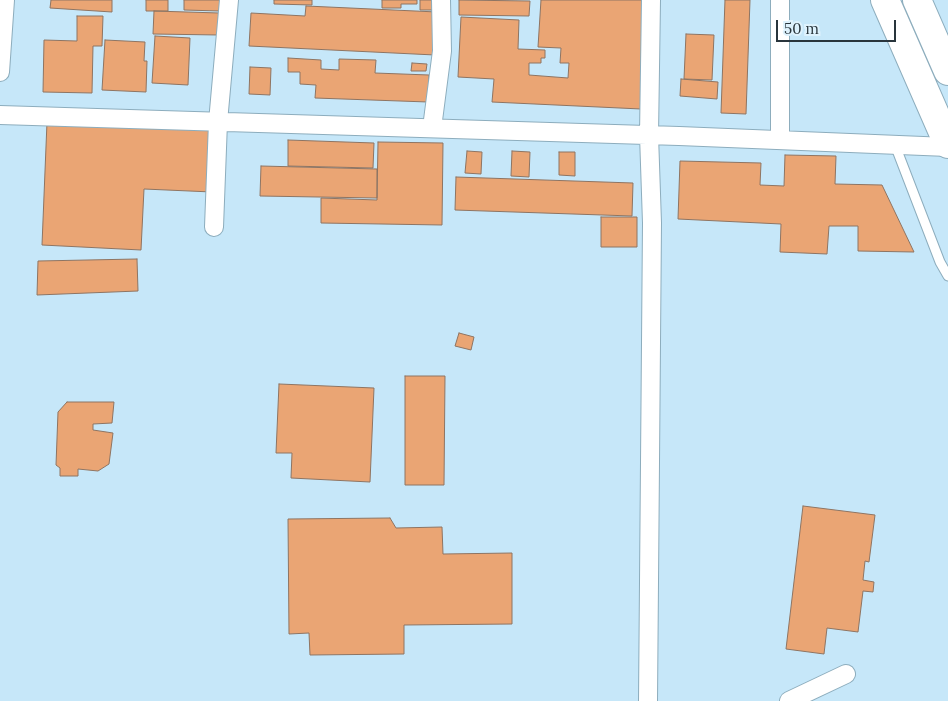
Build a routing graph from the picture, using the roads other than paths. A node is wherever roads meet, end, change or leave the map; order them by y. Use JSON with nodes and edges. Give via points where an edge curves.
{"nodes":[{"id":1,"x":5,"y":0,"type":"edge"},
{"id":2,"x":229,"y":0,"type":"edge"},
{"id":3,"x":441,"y":0,"type":"edge"},
{"id":4,"x":651,"y":0,"type":"edge"},
{"id":5,"x":780,"y":0,"type":"edge"},
{"id":6,"x":885,"y":0,"type":"edge"},
{"id":7,"x":917,"y":0,"type":"edge"},
{"id":8,"x":2,"y":19,"type":"edge"},
{"id":9,"x":948,"y":71,"type":"edge"},
{"id":10,"x":0,"y":72,"type":"edge"},
{"id":11,"x":0,"y":116,"type":"edge"},
{"id":12,"x":218,"y":122,"type":"junction"},
{"id":13,"x":432,"y":128,"type":"junction"},
{"id":14,"x":649,"y":135,"type":"junction"},
{"id":15,"x":780,"y":140,"type":"junction"},
{"id":16,"x":948,"y":144,"type":"edge"},
{"id":17,"x":895,"y":145,"type":"junction"},
{"id":18,"x":948,"y":147,"type":"edge"},
{"id":19,"x":214,"y":227,"type":"dead end"},
{"id":20,"x":944,"y":260,"type":"edge"},
{"id":21,"x":948,"y":276,"type":"edge"},
{"id":22,"x":846,"y":674,"type":"dead end"},
{"id":23,"x":648,"y":701,"type":"edge"},
{"id":24,"x":789,"y":701,"type":"edge"}],
"edges":[{"from":1,"to":8,"type":"street"},
{"from":2,"to":12,"type":"street"},
{"from":3,"to":13,"type":"street","via":[[442,50]]},
{"from":4,"to":14,"type":"street"},
{"from":5,"to":15,"type":"street"},
{"from":6,"to":16,"type":"highway"},
{"from":7,"to":9,"type":"highway"},
{"from":8,"to":10,"type":"street"},
{"from":11,"to":12,"type":"street"},
{"from":12,"to":13,"type":"street"},
{"from":12,"to":19,"type":"street"},
{"from":13,"to":14,"type":"street"},
{"from":14,"to":15,"type":"street"},
{"from":14,"to":23,"type":"street","via":[[652,233]]},
{"from":15,"to":17,"type":"street"},
{"from":17,"to":18,"type":"street"},
{"from":17,"to":20,"type":"lane"},
{"from":20,"to":21,"type":"lane"},
{"from":22,"to":24,"type":"street"}]}
